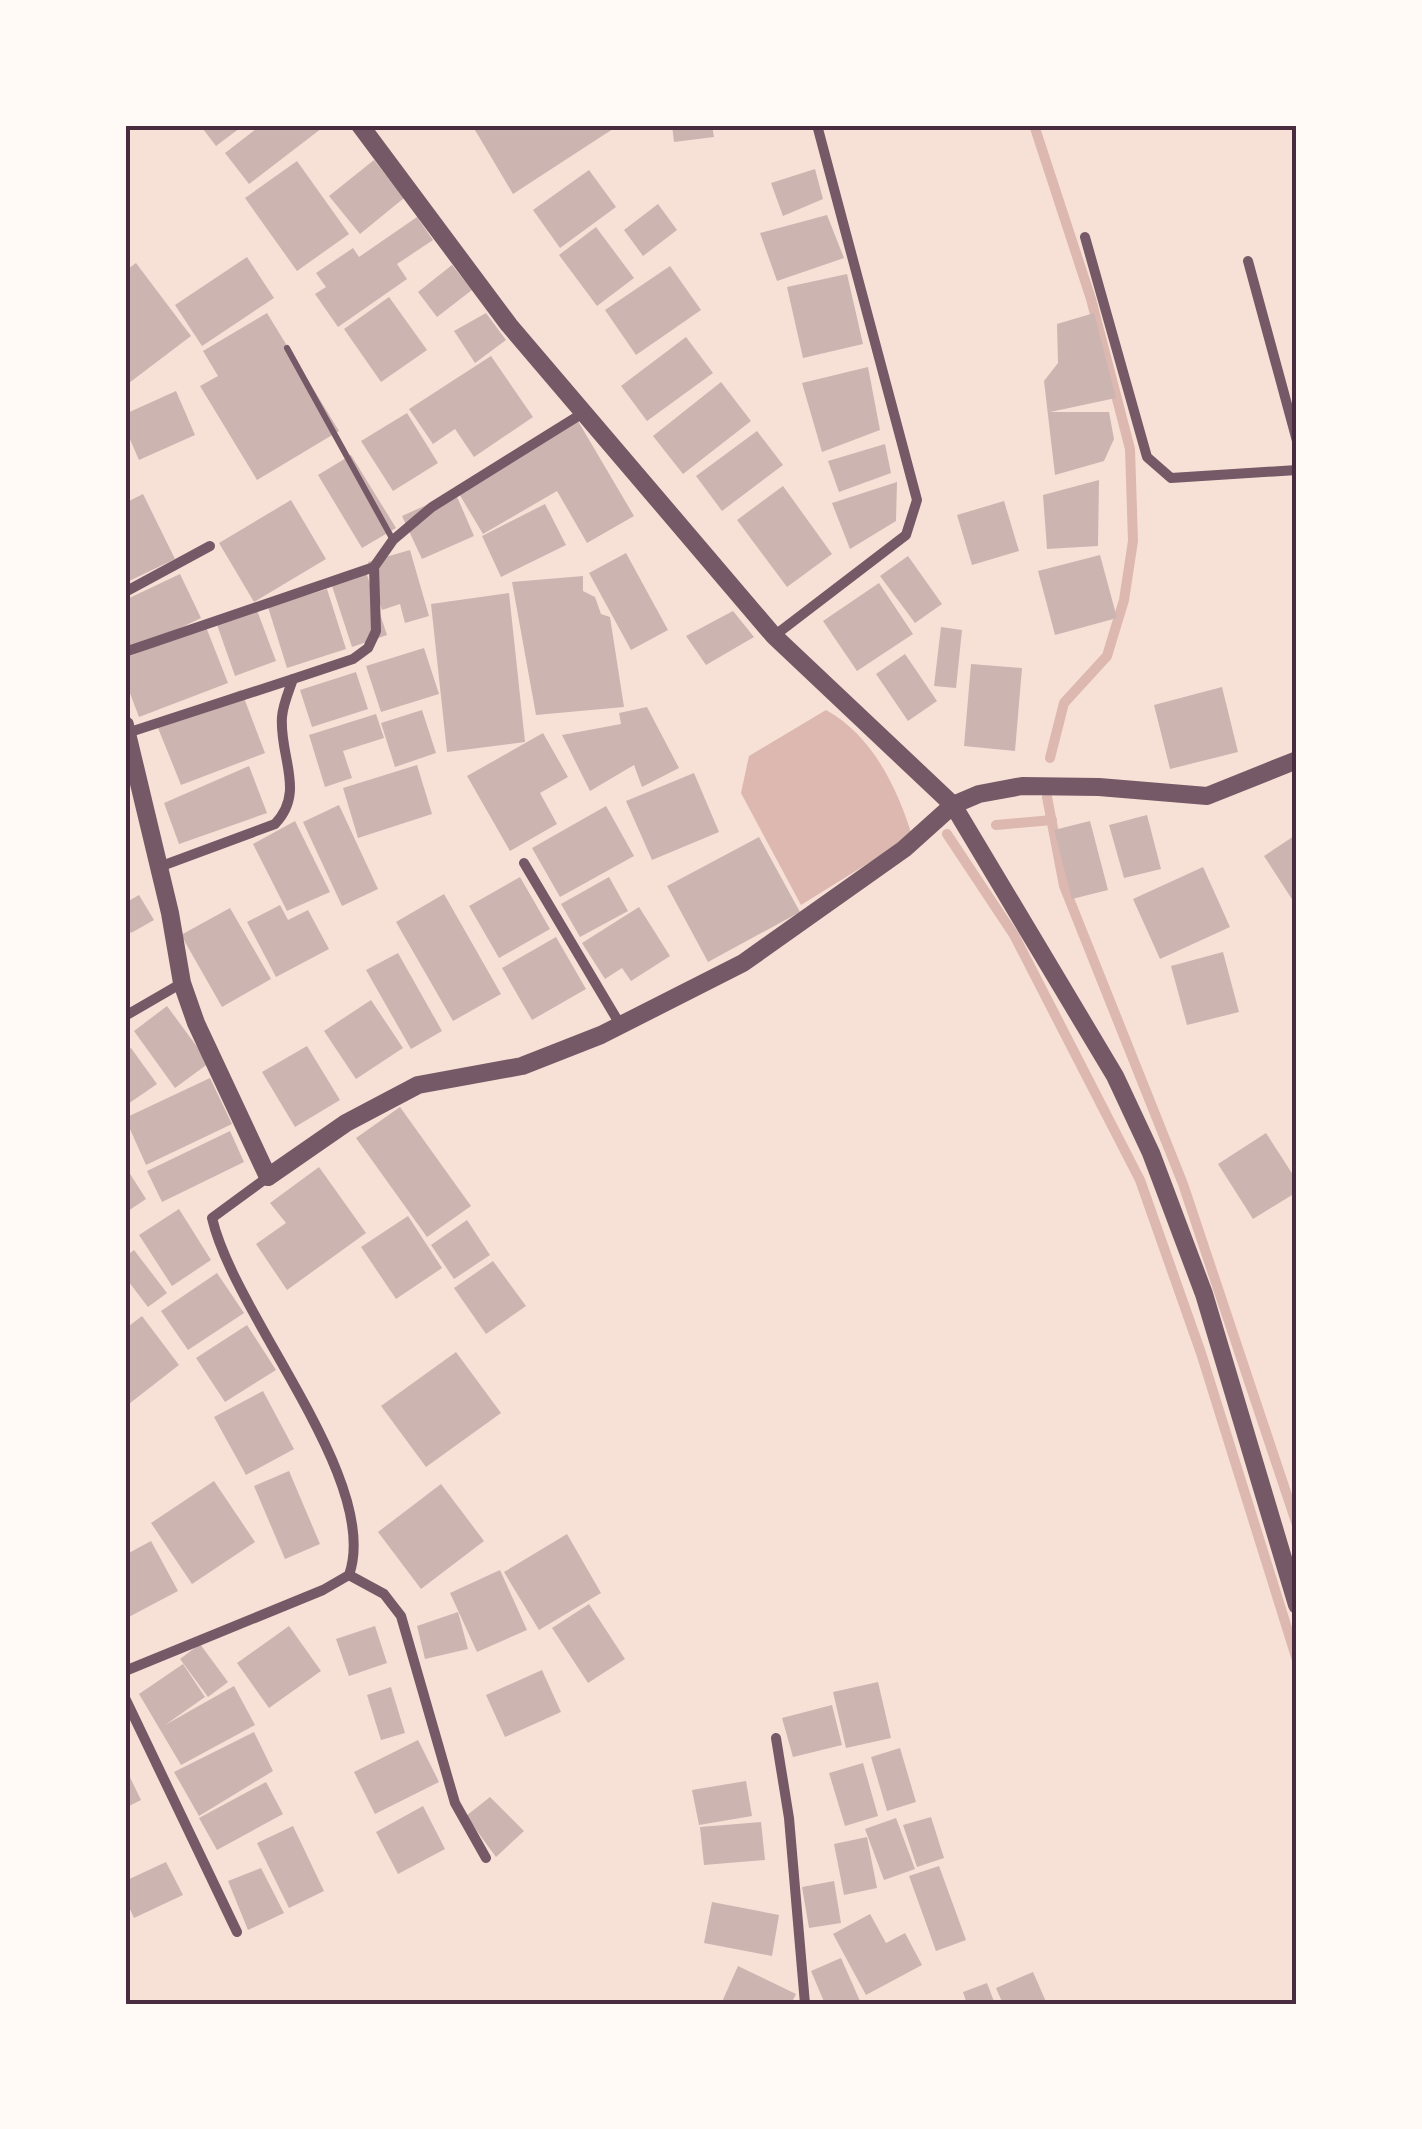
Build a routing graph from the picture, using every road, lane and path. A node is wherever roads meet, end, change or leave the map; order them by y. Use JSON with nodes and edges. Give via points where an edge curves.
{"nodes":[{"id":1,"x":360,"y":125,"type":"edge"},
{"id":2,"x":818,"y":125,"type":"edge"},
{"id":3,"x":1086,"y":237,"type":"dead end"},
{"id":4,"x":1248,"y":262,"type":"dead end"},
{"id":5,"x":288,"y":348,"type":"dead end"},
{"id":6,"x":584,"y":413,"type":"junction"},
{"id":7,"x":1297,"y":441,"type":"edge"},
{"id":8,"x":1297,"y":470,"type":"edge"},
{"id":9,"x":393,"y":540,"type":"junction"},
{"id":10,"x":210,"y":546,"type":"dead end"},
{"id":11,"x":374,"y":567,"type":"junction"},
{"id":12,"x":125,"y":592,"type":"edge"},
{"id":13,"x":774,"y":636,"type":"junction"},
{"id":14,"x":125,"y":652,"type":"edge"},
{"id":15,"x":293,"y":679,"type":"junction"},
{"id":16,"x":126,"y":729,"type":"edge"},
{"id":17,"x":1297,"y":760,"type":"edge"},
{"id":18,"x":954,"y":805,"type":"junction"},
{"id":19,"x":524,"y":863,"type":"dead end"},
{"id":20,"x":159,"y":868,"type":"junction"},
{"id":21,"x":182,"y":983,"type":"junction"},
{"id":22,"x":125,"y":1016,"type":"edge"},
{"id":23,"x":621,"y":1026,"type":"junction"},
{"id":24,"x":268,"y":1177,"type":"junction"},
{"id":25,"x":349,"y":1575,"type":"junction"},
{"id":26,"x":1297,"y":1605,"type":"edge"},
{"id":27,"x":125,"y":1670,"type":"edge"},
{"id":28,"x":125,"y":1698,"type":"edge"},
{"id":29,"x":776,"y":1738,"type":"dead end"},
{"id":30,"x":486,"y":1858,"type":"dead end"},
{"id":31,"x":237,"y":1932,"type":"dead end"},
{"id":32,"x":805,"y":2004,"type":"edge"}],
"edges":[{"from":1,"to":6,"type":"street","via":[[508,325]]},
{"from":2,"to":13,"type":"street","via":[[916,500],[906,535]]},
{"from":3,"to":8,"type":"street","via":[[1147,457],[1159,472],[1171,478]]},
{"from":4,"to":7,"type":"street"},
{"from":5,"to":9,"type":"lane"},
{"from":6,"to":9,"type":"street","via":[[432,507]]},
{"from":6,"to":13,"type":"street"},
{"from":9,"to":11,"type":"street"},
{"from":10,"to":12,"type":"street"},
{"from":11,"to":14,"type":"street"},
{"from":11,"to":15,"type":"street","via":[[376,631],[368,648]]},
{"from":13,"to":18,"type":"street"},
{"from":15,"to":16,"type":"street"},
{"from":15,"to":20,"type":"street","via":[[282,718],[292,794],[286,812],[275,824]]},
{"from":16,"to":20,"type":"street"},
{"from":17,"to":18,"type":"street","via":[[1207,796],[1022,786]]},
{"from":18,"to":23,"type":"street","via":[[904,850],[743,963]]},
{"from":18,"to":26,"type":"street","via":[[1115,1076],[1151,1153],[1204,1294]]},
{"from":19,"to":23,"type":"street"},
{"from":20,"to":21,"type":"street"},
{"from":21,"to":22,"type":"street"},
{"from":21,"to":24,"type":"street"},
{"from":23,"to":24,"type":"street","via":[[522,1066],[418,1085],[346,1123]]},
{"from":24,"to":25,"type":"street","via":[[212,1218],[220,1249],[340,1477],[357,1538]]},
{"from":25,"to":27,"type":"street"},
{"from":25,"to":30,"type":"street","via":[[384,1594],[401,1616],[455,1803]]},
{"from":28,"to":31,"type":"street"},
{"from":29,"to":32,"type":"street"}]}
